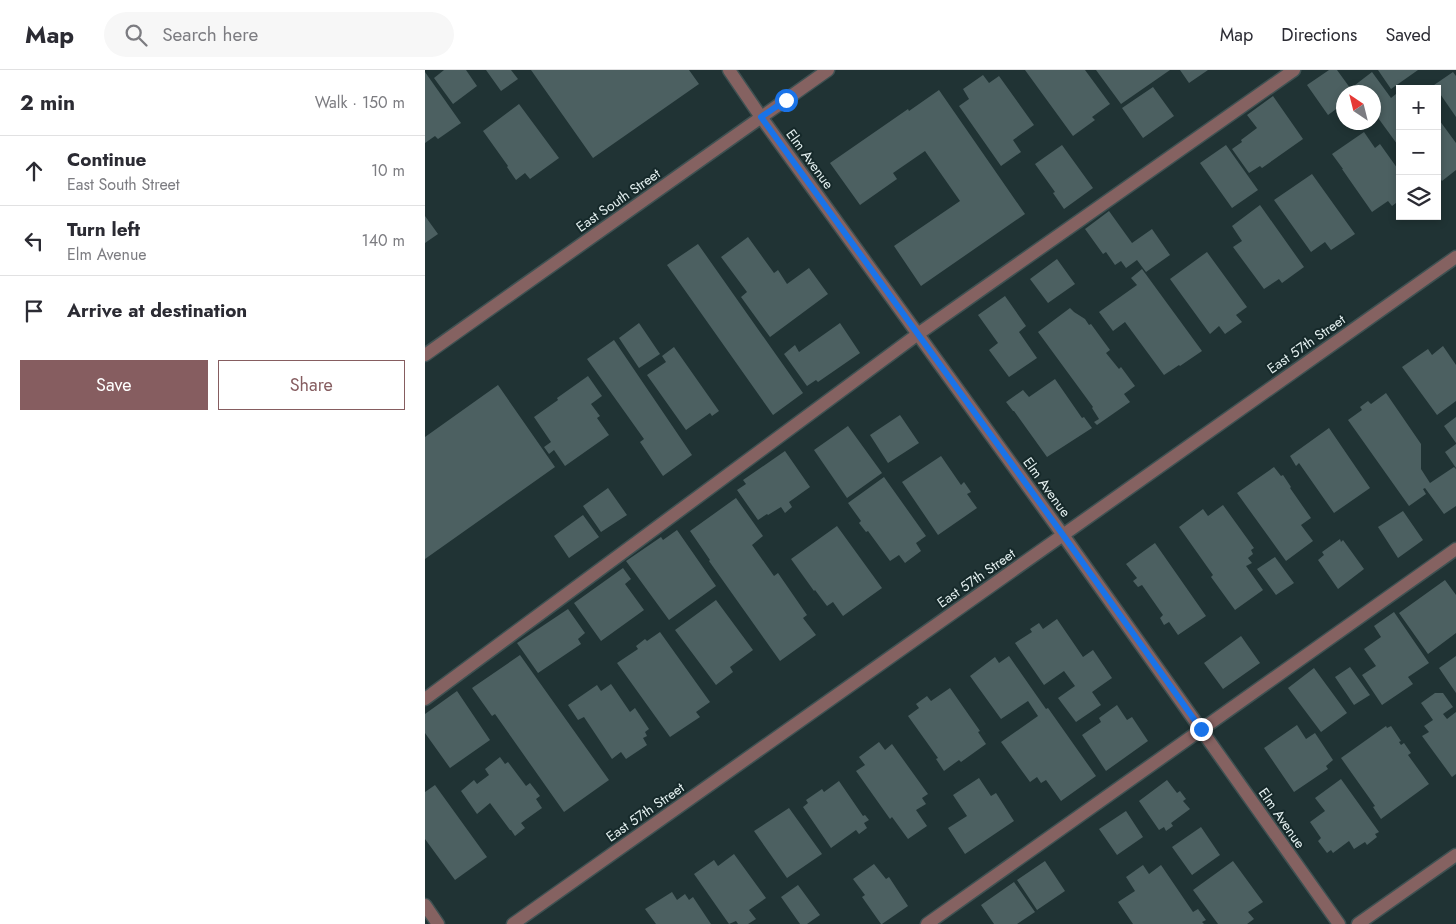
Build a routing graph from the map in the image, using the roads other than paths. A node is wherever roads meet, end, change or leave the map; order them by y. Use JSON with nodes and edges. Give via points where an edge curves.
{"nodes":[{"id":1,"x":729,"y":70,"type":"edge"},
{"id":2,"x":828,"y":70,"type":"edge"},
{"id":3,"x":1295,"y":70,"type":"edge"},
{"id":4,"x":761,"y":117,"type":"junction"},
{"id":5,"x":1456,"y":256,"type":"edge"},
{"id":6,"x":918,"y":334,"type":"junction"},
{"id":7,"x":425,"y":355,"type":"edge"},
{"id":8,"x":1063,"y":535,"type":"junction"},
{"id":9,"x":1456,"y":549,"type":"edge"},
{"id":10,"x":425,"y":699,"type":"edge"},
{"id":11,"x":1201,"y":729,"type":"junction"},
{"id":12,"x":1456,"y":855,"type":"edge"},
{"id":13,"x":425,"y":905,"type":"edge"},
{"id":14,"x":438,"y":924,"type":"edge"},
{"id":15,"x":513,"y":924,"type":"edge"},
{"id":16,"x":927,"y":924,"type":"edge"},
{"id":17,"x":1339,"y":924,"type":"edge"},
{"id":18,"x":1359,"y":924,"type":"edge"}],
"edges":[{"from":1,"to":4,"type":"street","name":"Elm Avenue"},
{"from":2,"to":4,"type":"street","name":"East South Street"},
{"from":3,"to":6,"type":"street"},
{"from":4,"to":6,"type":"street","name":"Elm Avenue"},
{"from":4,"to":7,"type":"street","name":"East South Street"},
{"from":5,"to":8,"type":"street","name":"East 57th Street"},
{"from":6,"to":8,"type":"street","name":"Elm Avenue"},
{"from":6,"to":10,"type":"street"},
{"from":8,"to":11,"type":"street","name":"Elm Avenue"},
{"from":8,"to":15,"type":"street","name":"East 57th Street"},
{"from":9,"to":11,"type":"street"},
{"from":11,"to":16,"type":"street"},
{"from":11,"to":17,"type":"street","name":"Elm Avenue"},
{"from":12,"to":18,"type":"street"},
{"from":13,"to":14,"type":"street"}]}
